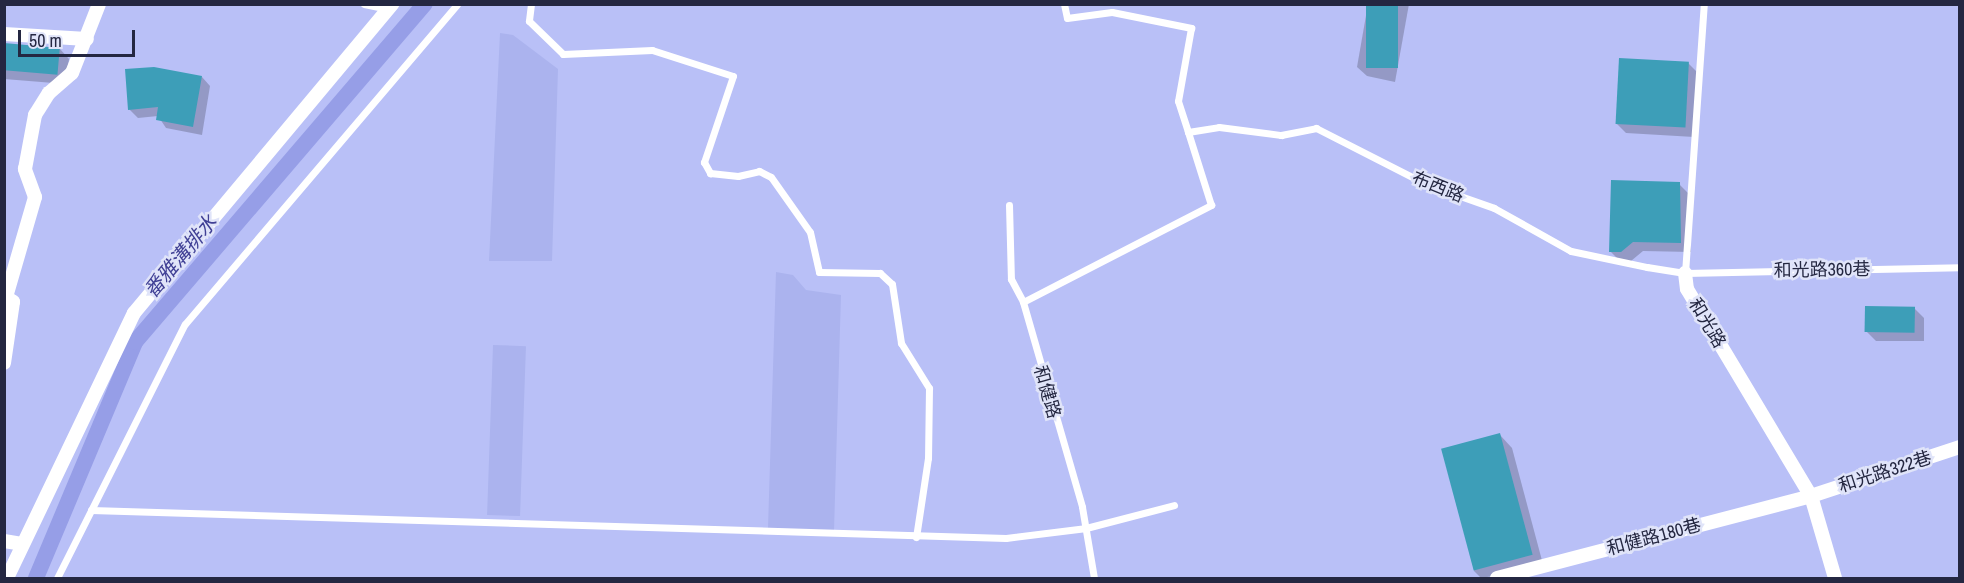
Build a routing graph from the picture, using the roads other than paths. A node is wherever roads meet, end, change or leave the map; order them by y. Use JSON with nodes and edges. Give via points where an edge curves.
{"nodes":[{"id":1,"x":99,"y":4,"type":"edge"},
{"id":2,"x":364,"y":4,"type":"edge"},
{"id":3,"x":457,"y":4,"type":"edge"},
{"id":4,"x":531,"y":4,"type":"edge"},
{"id":5,"x":1064,"y":4,"type":"edge"},
{"id":6,"x":1704,"y":4,"type":"edge"},
{"id":7,"x":390,"y":7,"type":"edge"},
{"id":8,"x":4,"y":34,"type":"edge"},
{"id":9,"x":87,"y":39,"type":"junction"},
{"id":10,"x":1188,"y":132,"type":"junction"},
{"id":11,"x":1010,"y":205,"type":"dead end"},
{"id":12,"x":1959,"y":267,"type":"edge"},
{"id":13,"x":1685,"y":273,"type":"junction"},
{"id":14,"x":1023,"y":302,"type":"junction"},
{"id":15,"x":4,"y":363,"type":"edge"},
{"id":16,"x":1959,"y":447,"type":"edge"},
{"id":17,"x":1811,"y":496,"type":"junction"},
{"id":18,"x":1174,"y":505,"type":"dead end"},
{"id":19,"x":91,"y":510,"type":"junction"},
{"id":20,"x":1086,"y":528,"type":"junction"},
{"id":21,"x":916,"y":537,"type":"junction"},
{"id":22,"x":4,"y":541,"type":"edge"},
{"id":23,"x":22,"y":544,"type":"junction"},
{"id":24,"x":7,"y":579,"type":"edge"},
{"id":25,"x":57,"y":579,"type":"edge"},
{"id":26,"x":1094,"y":579,"type":"edge"},
{"id":27,"x":1497,"y":579,"type":"edge"},
{"id":28,"x":1835,"y":579,"type":"edge"}],
"edges":[{"from":1,"to":9,"type":"street"},
{"from":2,"to":7,"type":"lane"},
{"from":3,"to":19,"type":"lane","via":[[185,324]]},
{"from":4,"to":21,"type":"lane","via":[[528,21],[563,54],[652,50],[733,76],[704,162],[710,173],[738,176],[759,171],[771,177],[810,232],[819,272],[880,273],[892,284],[901,343],[929,388],[927,458]]},
{"from":5,"to":10,"type":"lane","via":[[1067,18],[1112,12],[1191,28],[1178,101]]},
{"from":6,"to":13,"type":"lane","name":"和光路"},
{"from":7,"to":23,"type":"street","via":[[134,312]]},
{"from":8,"to":9,"type":"street"},
{"from":9,"to":15,"type":"street","via":[[72,73],[49,93],[35,115],[25,169],[35,197],[6,297],[13,302]]},
{"from":10,"to":13,"type":"lane","name":"布西路","via":[[1219,127],[1281,135],[1316,128],[1426,184],[1494,208],[1571,251]]},
{"from":10,"to":14,"type":"lane","via":[[1211,205]]},
{"from":11,"to":14,"type":"lane","name":"和健路","via":[[1011,279]]},
{"from":12,"to":13,"type":"lane","name":"和光路360巷"},
{"from":13,"to":17,"type":"street","name":"和光路","via":[[1687,290]]},
{"from":14,"to":20,"type":"lane","name":"和健路"},
{"from":16,"to":17,"type":"street","name":"和光路322巷"},
{"from":17,"to":27,"type":"street","name":"和健路180巷"},
{"from":17,"to":28,"type":"street","name":"和光路"},
{"from":18,"to":20,"type":"lane"},
{"from":19,"to":21,"type":"lane"},
{"from":19,"to":25,"type":"lane"},
{"from":20,"to":21,"type":"lane","via":[[1006,538]]},
{"from":20,"to":26,"type":"lane","name":"和健路"},
{"from":22,"to":23,"type":"street"},
{"from":23,"to":24,"type":"street"}]}
